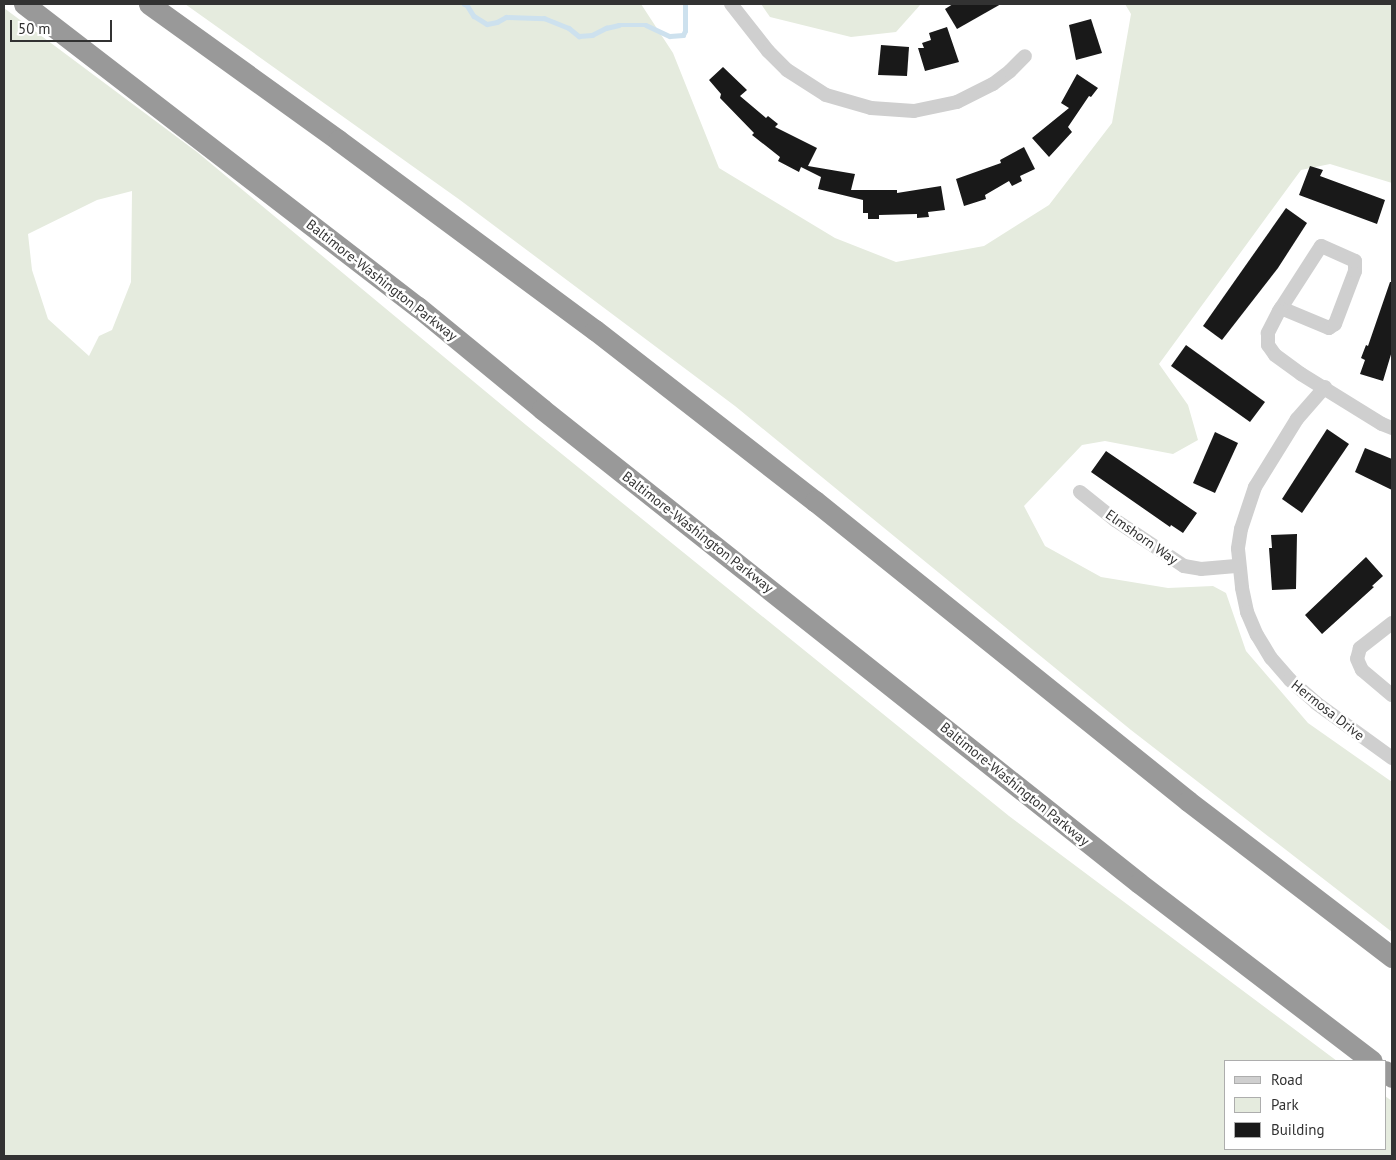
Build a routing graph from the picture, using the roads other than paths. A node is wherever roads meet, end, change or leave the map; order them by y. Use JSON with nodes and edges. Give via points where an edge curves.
{"nodes":[{"id":1,"x":24,"y":4,"type":"edge"},
{"id":2,"x":149,"y":4,"type":"edge"},
{"id":3,"x":731,"y":4,"type":"edge"},
{"id":4,"x":1025,"y":56,"type":"dead end"},
{"id":5,"x":1282,"y":308,"type":"junction"},
{"id":6,"x":1325,"y":387,"type":"junction"},
{"id":7,"x":1392,"y":428,"type":"edge"},
{"id":8,"x":1080,"y":492,"type":"dead end"},
{"id":9,"x":1239,"y":566,"type":"junction"},
{"id":10,"x":1392,"y":623,"type":"edge"},
{"id":11,"x":1392,"y":695,"type":"edge"},
{"id":12,"x":1392,"y":758,"type":"edge"},
{"id":13,"x":1392,"y":957,"type":"edge"},
{"id":14,"x":1371,"y":1060,"type":"edge"}],
"edges":[{"from":1,"to":14,"type":"highway","name":"Baltimore-Washington Parkway","via":[[418,307],[1140,884]]},
{"from":2,"to":13,"type":"highway","via":[[595,330],[815,501],[1188,801]]},
{"from":3,"to":4,"type":"street","via":[[787,70],[826,95],[871,108],[914,111],[957,102],[993,84]]},
{"from":5,"to":5,"type":"street","via":[[1321,246],[1355,261],[1355,271],[1335,324],[1329,328]]},
{"from":5,"to":6,"type":"street","via":[[1268,333],[1268,345],[1275,355]]},
{"from":6,"to":7,"type":"street"},
{"from":6,"to":9,"type":"street","name":"Hermosa Drive","via":[[1297,419],[1256,487],[1242,529]]},
{"from":8,"to":9,"type":"street","name":"Elmshorn Way","via":[[1115,520],[1184,566],[1201,570]]},
{"from":9,"to":12,"type":"street","name":"Hermosa Drive","via":[[1247,612],[1271,658],[1316,703]]},
{"from":10,"to":11,"type":"street","via":[[1360,648],[1356,659],[1362,670]]}]}
